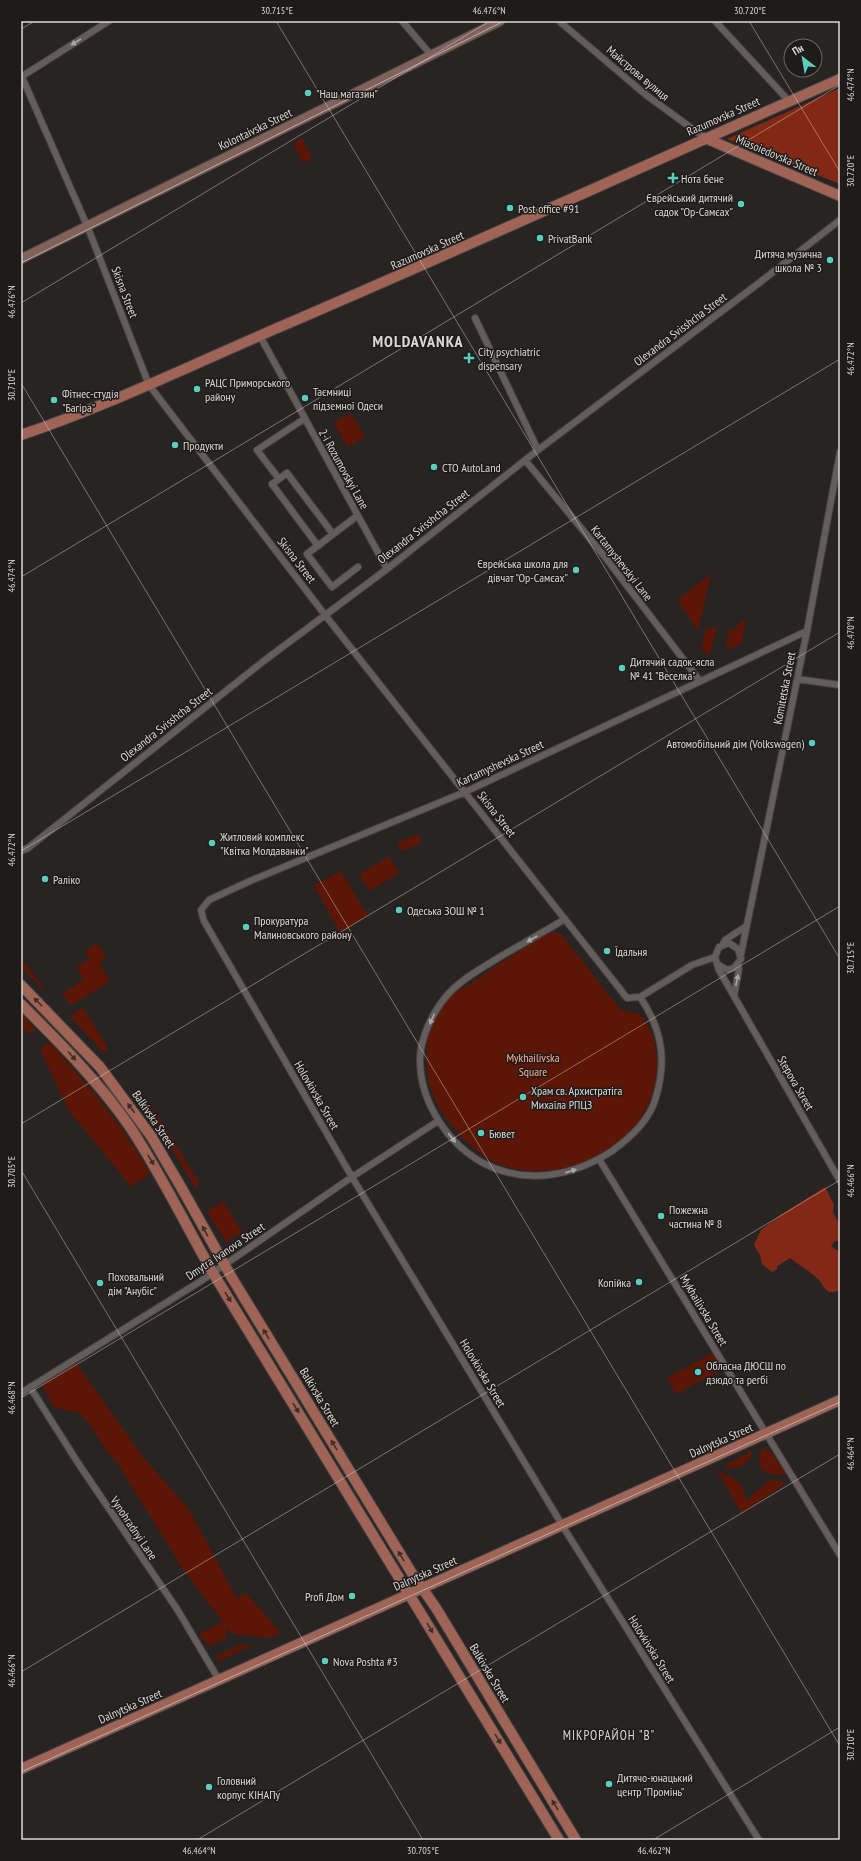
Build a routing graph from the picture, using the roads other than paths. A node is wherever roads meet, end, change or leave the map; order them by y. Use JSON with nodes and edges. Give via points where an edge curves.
{"nodes":[{"id":1,"x":109,"y":21,"type":"edge"},
{"id":2,"x":402,"y":21,"type":"edge"},
{"id":3,"x":500,"y":21,"type":"edge"},
{"id":4,"x":559,"y":21,"type":"edge"},
{"id":5,"x":715,"y":21,"type":"edge"},
{"id":6,"x":431,"y":56,"type":"junction"},
{"id":7,"x":21,"y":77,"type":"edge"},
{"id":8,"x":840,"y":79,"type":"edge"},
{"id":9,"x":789,"y":101,"type":"junction"},
{"id":10,"x":705,"y":138,"type":"junction"},
{"id":11,"x":840,"y":196,"type":"edge"},
{"id":12,"x":840,"y":220,"type":"edge"},
{"id":13,"x":87,"y":226,"type":"junction"},
{"id":14,"x":21,"y":259,"type":"edge"},
{"id":15,"x":475,"y":318,"type":"dead end"},
{"id":16,"x":260,"y":336,"type":"junction"},
{"id":17,"x":149,"y":385,"type":"junction"},
{"id":18,"x":304,"y":419,"type":"junction"},
{"id":19,"x":21,"y":435,"type":"edge"},
{"id":20,"x":538,"y":450,"type":"junction"},
{"id":21,"x":840,"y":452,"type":"edge"},
{"id":22,"x":525,"y":460,"type":"junction"},
{"id":23,"x":279,"y":479,"type":"junction"},
{"id":24,"x":358,"y":516,"type":"junction"},
{"id":25,"x":334,"y":534,"type":"junction"},
{"id":26,"x":318,"y":546,"type":"junction"},
{"id":27,"x":358,"y":568,"type":"dead end"},
{"id":28,"x":387,"y":569,"type":"junction"},
{"id":29,"x":325,"y":614,"type":"junction"},
{"id":30,"x":807,"y":631,"type":"junction"},
{"id":31,"x":797,"y":679,"type":"junction"},
{"id":32,"x":700,"y":681,"type":"junction"},
{"id":33,"x":840,"y":685,"type":"edge"},
{"id":34,"x":465,"y":792,"type":"junction"},
{"id":35,"x":21,"y":851,"type":"edge"},
{"id":36,"x":201,"y":910,"type":"joint"},
{"id":37,"x":565,"y":919,"type":"junction"},
{"id":38,"x":745,"y":927,"type":"junction"},
{"id":39,"x":722,"y":944,"type":"junction"},
{"id":40,"x":741,"y":954,"type":"junction"},
{"id":41,"x":714,"y":957,"type":"junction"},
{"id":42,"x":717,"y":964,"type":"junction"},
{"id":43,"x":738,"y":964,"type":"junction"},
{"id":44,"x":21,"y":985,"type":"edge"},
{"id":45,"x":734,"y":996,"type":"junction"},
{"id":46,"x":640,"y":997,"type":"junction"},
{"id":47,"x":21,"y":1004,"type":"edge"},
{"id":48,"x":438,"y":1121,"type":"junction"},
{"id":49,"x":599,"y":1159,"type":"junction"},
{"id":50,"x":352,"y":1177,"type":"junction"},
{"id":51,"x":840,"y":1181,"type":"edge"},
{"id":52,"x":224,"y":1266,"type":"junction"},
{"id":53,"x":213,"y":1273,"type":"junction"},
{"id":54,"x":30,"y":1387,"type":"junction"},
{"id":55,"x":21,"y":1393,"type":"edge"},
{"id":56,"x":840,"y":1400,"type":"edge"},
{"id":57,"x":766,"y":1434,"type":"junction"},
{"id":58,"x":562,"y":1526,"type":"junction"},
{"id":59,"x":840,"y":1555,"type":"edge"},
{"id":60,"x":422,"y":1588,"type":"junction"},
{"id":61,"x":410,"y":1594,"type":"junction"},
{"id":62,"x":219,"y":1680,"type":"junction"},
{"id":63,"x":21,"y":1770,"type":"edge"},
{"id":64,"x":559,"y":1840,"type":"edge"},
{"id":65,"x":576,"y":1840,"type":"edge"},
{"id":66,"x":759,"y":1840,"type":"edge"}],
"edges":[{"from":1,"to":7,"type":"street","one_way":true},
{"from":2,"to":6,"type":"street"},
{"from":3,"to":6,"type":"main road","name":"Kolontaivska Street"},
{"from":4,"to":10,"type":"street","name":"Майстрова вулиця","via":[[646,95]]},
{"from":5,"to":9,"type":"street"},
{"from":6,"to":13,"type":"main road","name":"Kolontaivska Street"},
{"from":7,"to":13,"type":"street","name":"Skisna Street"},
{"from":8,"to":9,"type":"main road","name":"Razumovska Street"},
{"from":9,"to":10,"type":"main road","name":"Razumovska Street"},
{"from":10,"to":11,"type":"main road","name":"Miasoiedovska Street"},
{"from":10,"to":16,"type":"main road","name":"Razumovska Street","via":[[467,247]]},
{"from":12,"to":20,"type":"street","name":"Olexandra Svisshcha Street"},
{"from":13,"to":14,"type":"main road","name":"Kolontaivska Street"},
{"from":13,"to":17,"type":"street","name":"Skisna Street"},
{"from":15,"to":20,"type":"street"},
{"from":16,"to":17,"type":"main road","name":"Razumovska Street"},
{"from":16,"to":18,"type":"street","name":"2-i Rozumovskyi Lane"},
{"from":17,"to":19,"type":"main road","name":"Razumovska Street"},
{"from":17,"to":29,"type":"street","name":"Skisna Street"},
{"from":18,"to":23,"type":"street","via":[[257,450]]},
{"from":18,"to":24,"type":"street","name":"2-i Rozumovskyi Lane"},
{"from":20,"to":22,"type":"street","name":"Olexandra Svisshcha Street"},
{"from":21,"to":30,"type":"street","name":"Komitetska Street"},
{"from":22,"to":28,"type":"street","name":"Olexandra Svisshcha Street"},
{"from":22,"to":32,"type":"street","name":"Kartamyshevskyi Lane","via":[[605,557]]},
{"from":23,"to":25,"type":"street","via":[[287,473]]},
{"from":23,"to":26,"type":"street","via":[[272,484]]},
{"from":24,"to":25,"type":"street"},
{"from":24,"to":28,"type":"street","name":"2-i Rozumovskyi Lane"},
{"from":25,"to":26,"type":"street"},
{"from":26,"to":27,"type":"street","via":[[307,554],[332,587]]},
{"from":28,"to":29,"type":"street","name":"Olexandra Svisshcha Street"},
{"from":29,"to":34,"type":"street","name":"Skisna Street"},
{"from":29,"to":35,"type":"street","name":"Olexandra Svisshcha Street"},
{"from":30,"to":31,"type":"street","name":"Komitetska Street"},
{"from":30,"to":32,"type":"street","name":"Kartamyshevska Street"},
{"from":31,"to":33,"type":"street"},
{"from":31,"to":38,"type":"street","name":"Komitetska Street"},
{"from":32,"to":34,"type":"street","name":"Kartamyshevska Street"},
{"from":34,"to":36,"type":"street","name":"Kartamyshevska Street","via":[[250,881],[209,900]]},
{"from":34,"to":37,"type":"street","name":"Skisna Street"},
{"from":36,"to":50,"type":"street","name":"Holovkivska Street","via":[[204,921]]},
{"from":37,"to":46,"type":"street","name":"Skisna Street","via":[[627,998]]},
{"from":37,"to":48,"type":"street","one_way":true,"via":[[471,974],[450,993],[434,1013],[424,1037],[420,1060],[422,1081]]},
{"from":38,"to":39,"type":"street"},
{"from":38,"to":40,"type":"street","name":"Komitetska Street"},
{"from":39,"to":40,"type":"street","via":[[736,946]]},
{"from":39,"to":41,"type":"street"},
{"from":40,"to":43,"type":"street"},
{"from":41,"to":42,"type":"street"},
{"from":41,"to":46,"type":"street","via":[[692,965]]},
{"from":42,"to":43,"type":"street","via":[[727,970]]},
{"from":42,"to":45,"type":"street","name":"Stepova Street"},
{"from":45,"to":43,"type":"street","one_way":true},
{"from":52,"to":44,"type":"main road","name":"Balkivska Street","one_way":true,"via":[[164,1156],[138,1116],[91,1057]]},
{"from":45,"to":51,"type":"street","name":"Stepova Street"},
{"from":46,"to":49,"type":"street","via":[[655,1022],[659,1037],[662,1066],[660,1083],[647,1118],[623,1143]]},
{"from":47,"to":53,"type":"main road","name":"Balkivska Street","one_way":true,"via":[[86,1072],[129,1126],[170,1193]]},
{"from":48,"to":49,"type":"street","one_way":true,"via":[[459,1146],[485,1164],[506,1171],[548,1176],[568,1172]]},
{"from":48,"to":50,"type":"street","name":"Dmytra Ivanova Street"},
{"from":49,"to":57,"type":"street","name":"Mykhailivska Street"},
{"from":50,"to":52,"type":"street","name":"Dmytra Ivanova Street"},
{"from":50,"to":58,"type":"street","name":"Holovkivska Street"},
{"from":52,"to":53,"type":"street","name":"Dmytra Ivanova Street"},
{"from":60,"to":52,"type":"main road","name":"Balkivska Street","one_way":true},
{"from":53,"to":54,"type":"street","name":"Dmytra Ivanova Street"},
{"from":53,"to":61,"type":"main road","name":"Balkivska Street","one_way":true},
{"from":54,"to":55,"type":"street","name":"Dmytra Ivanova Street"},
{"from":54,"to":62,"type":"street","name":"Vynohradnyi Lane","via":[[176,1609]]},
{"from":56,"to":57,"type":"main road","name":"Dalnytska Street"},
{"from":57,"to":58,"type":"main road","name":"Dalnytska Street"},
{"from":57,"to":59,"type":"street","name":"Mykhailivska Street"},
{"from":58,"to":60,"type":"main road","name":"Dalnytska Street"},
{"from":58,"to":66,"type":"street","name":"Holovkivska Street"},
{"from":60,"to":61,"type":"main road","name":"Dalnytska Street"},
{"from":65,"to":60,"type":"main road","name":"Balkivska Street","one_way":true},
{"from":61,"to":62,"type":"main road","name":"Dalnytska Street"},
{"from":61,"to":64,"type":"main road","name":"Balkivska Street","one_way":true},
{"from":62,"to":63,"type":"main road","name":"Dalnytska Street"}]}
